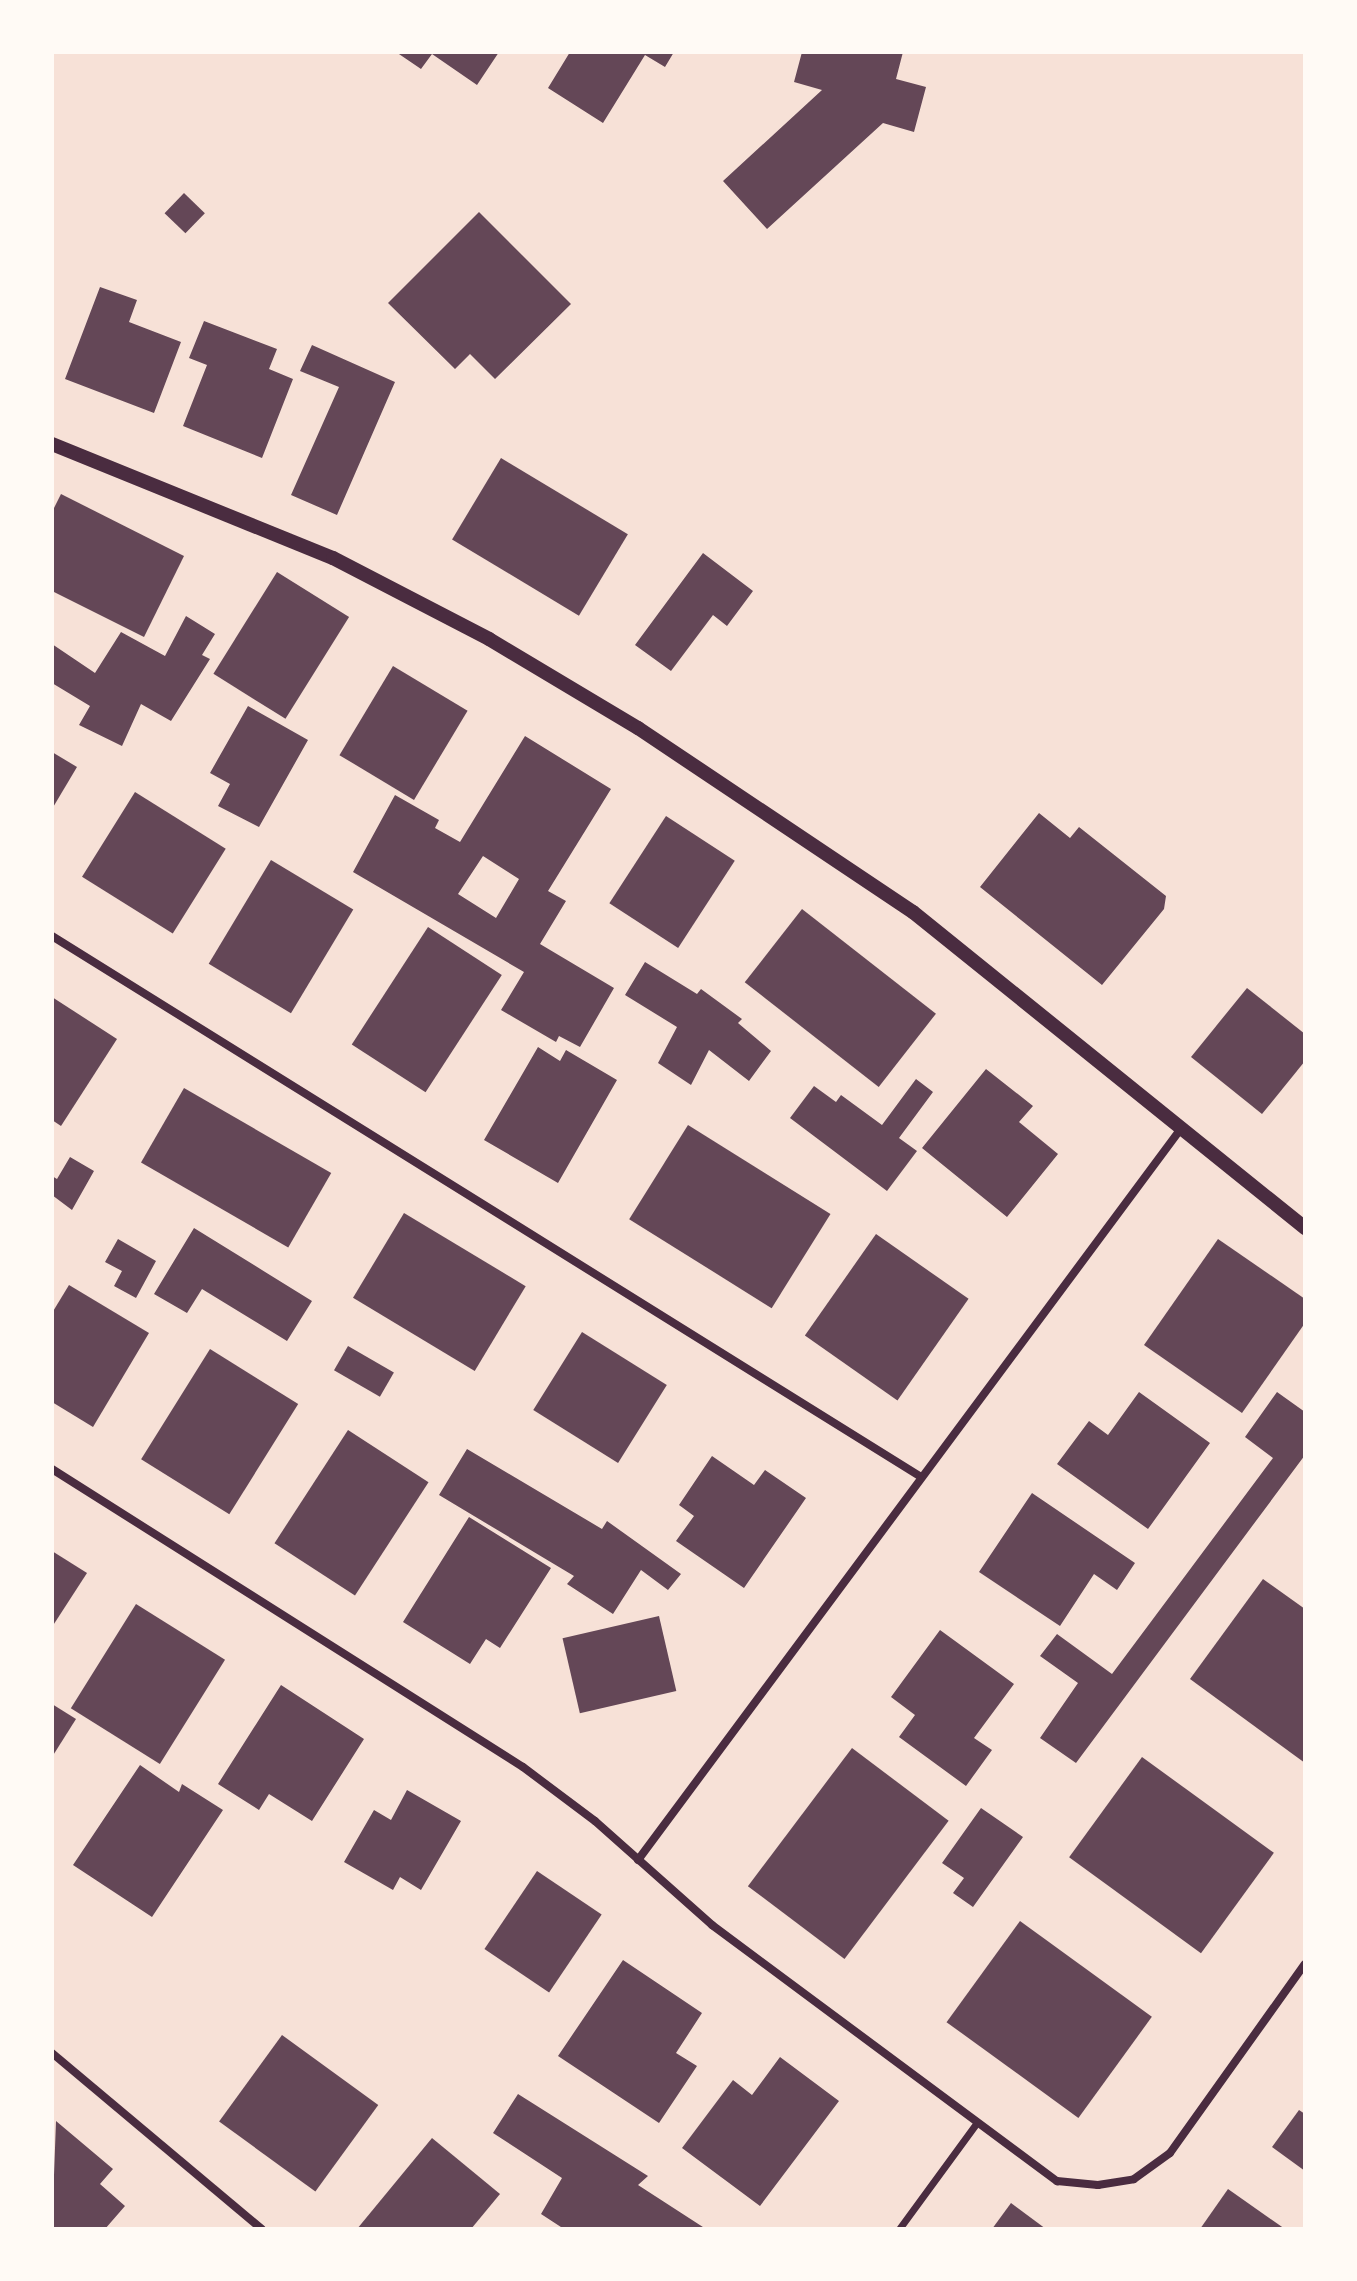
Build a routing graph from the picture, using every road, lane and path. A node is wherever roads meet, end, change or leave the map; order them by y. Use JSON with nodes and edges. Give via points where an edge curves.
{"nodes":[{"id":1,"x":52,"y":444,"type":"edge"},
{"id":2,"x":52,"y":936,"type":"edge"},
{"id":3,"x":1180,"y":1130,"type":"junction"},
{"id":4,"x":1305,"y":1228,"type":"edge"},
{"id":5,"x":52,"y":1469,"type":"edge"},
{"id":6,"x":921,"y":1477,"type":"junction"},
{"id":7,"x":638,"y":1860,"type":"junction"},
{"id":8,"x":1305,"y":1964,"type":"edge"},
{"id":9,"x":52,"y":2053,"type":"edge"},
{"id":10,"x":975,"y":2125,"type":"junction"},
{"id":11,"x":262,"y":2229,"type":"edge"},
{"id":12,"x":899,"y":2229,"type":"edge"}],
"edges":[{"from":1,"to":3,"type":"street","via":[[333,558],[489,639],[613,712],[913,912],[1042,1011]]},
{"from":2,"to":6,"type":"street"},
{"from":3,"to":4,"type":"street"},
{"from":3,"to":6,"type":"street"},
{"from":5,"to":7,"type":"street","via":[[523,1767]]},
{"from":6,"to":7,"type":"street"},
{"from":7,"to":10,"type":"street","via":[[712,1925]]},
{"from":8,"to":10,"type":"street","via":[[1170,2153],[1134,2179],[1098,2185],[1057,2181]]},
{"from":9,"to":11,"type":"street"},
{"from":10,"to":12,"type":"street"}]}
